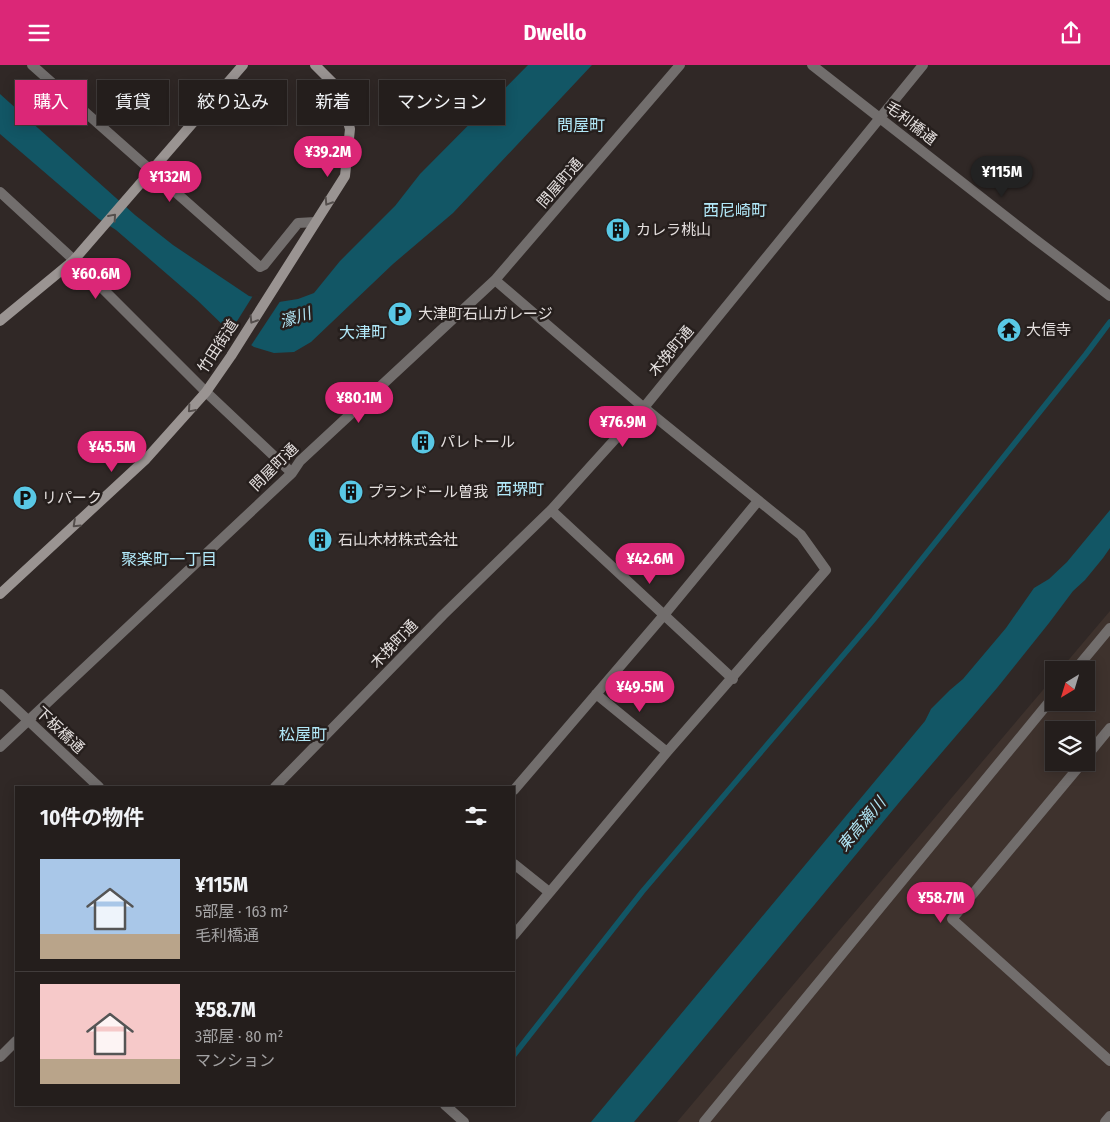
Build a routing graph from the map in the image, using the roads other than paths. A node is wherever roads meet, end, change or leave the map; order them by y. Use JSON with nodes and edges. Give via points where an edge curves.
{"nodes":[{"id":1,"x":32,"y":65,"type":"edge"},
{"id":2,"x":243,"y":65,"type":"edge"},
{"id":3,"x":315,"y":65,"type":"edge"},
{"id":4,"x":680,"y":65,"type":"edge"},
{"id":5,"x":812,"y":65,"type":"edge"},
{"id":6,"x":923,"y":65,"type":"edge"},
{"id":7,"x":880,"y":118,"type":"junction"},
{"id":8,"x":152,"y":170,"type":"junction"},
{"id":9,"x":0,"y":192,"type":"edge"},
{"id":10,"x":315,"y":222,"type":"junction"},
{"id":11,"x":74,"y":260,"type":"junction"},
{"id":12,"x":495,"y":280,"type":"junction"},
{"id":13,"x":1110,"y":296,"type":"edge"},
{"id":14,"x":0,"y":321,"type":"edge"},
{"id":15,"x":206,"y":392,"type":"junction"},
{"id":16,"x":644,"y":407,"type":"junction"},
{"id":17,"x":292,"y":473,"type":"junction"},
{"id":18,"x":758,"y":501,"type":"junction"},
{"id":19,"x":551,"y":510,"type":"junction"},
{"id":20,"x":0,"y":594,"type":"edge"},
{"id":21,"x":664,"y":615,"type":"junction"},
{"id":22,"x":1110,"y":628,"type":"edge"},
{"id":23,"x":1082,"y":661,"type":"edge"},
{"id":24,"x":732,"y":679,"type":"junction"},
{"id":25,"x":0,"y":694,"type":"edge"},
{"id":26,"x":596,"y":694,"type":"junction"},
{"id":27,"x":1045,"y":707,"type":"edge"},
{"id":28,"x":29,"y":721,"type":"junction"},
{"id":29,"x":1110,"y":728,"type":"edge"},
{"id":30,"x":1095,"y":746,"type":"edge"},
{"id":31,"x":0,"y":747,"type":"edge"},
{"id":32,"x":667,"y":752,"type":"junction"},
{"id":33,"x":1075,"y":771,"type":"edge"},
{"id":34,"x":98,"y":786,"type":"edge"},
{"id":35,"x":276,"y":786,"type":"edge"},
{"id":36,"x":515,"y":789,"type":"edge"},
{"id":37,"x":515,"y":864,"type":"edge"},
{"id":38,"x":549,"y":892,"type":"junction"},
{"id":39,"x":515,"y":934,"type":"edge"},
{"id":40,"x":15,"y":1042,"type":"edge"},
{"id":41,"x":0,"y":1057,"type":"edge"},
{"id":42,"x":1110,"y":1061,"type":"edge"},
{"id":43,"x":446,"y":1106,"type":"edge"},
{"id":44,"x":1110,"y":1116,"type":"edge"},
{"id":45,"x":464,"y":1122,"type":"edge"},
{"id":46,"x":704,"y":1122,"type":"edge"},
{"id":47,"x":1105,"y":1122,"type":"edge"}],
"edges":[{"from":1,"to":8,"type":"street"},
{"from":2,"to":8,"type":"main road"},
{"from":3,"to":10,"type":"main road","name":"竹田街道","one_way":true,"via":[[338,88],[350,129],[345,176]]},
{"from":4,"to":12,"type":"street","name":"問屋町通"},
{"from":5,"to":7,"type":"street","name":"毛利橋通"},
{"from":6,"to":7,"type":"street","name":"木挽町通"},
{"from":7,"to":13,"type":"street","name":"毛利橋通"},
{"from":7,"to":16,"type":"street","name":"木挽町通"},
{"from":8,"to":10,"type":"street","via":[[260,267],[298,223]]},
{"from":11,"to":8,"type":"main road","one_way":true},
{"from":9,"to":11,"type":"street"},
{"from":10,"to":15,"type":"main road","name":"竹田街道","one_way":true},
{"from":11,"to":14,"type":"main road"},
{"from":11,"to":15,"type":"street"},
{"from":12,"to":16,"type":"street"},
{"from":12,"to":17,"type":"street","name":"問屋町通","via":[[300,461]]},
{"from":15,"to":17,"type":"street"},
{"from":15,"to":20,"type":"main road","name":"竹田街道","one_way":true,"via":[[146,459]]},
{"from":16,"to":18,"type":"street"},
{"from":16,"to":19,"type":"street","name":"木挽町通"},
{"from":17,"to":28,"type":"street","name":"問屋町通"},
{"from":18,"to":21,"type":"street"},
{"from":18,"to":24,"type":"street","via":[[801,535],[826,570]]},
{"from":19,"to":21,"type":"street"},
{"from":19,"to":35,"type":"street","name":"木挽町通"},
{"from":21,"to":24,"type":"street"},
{"from":21,"to":26,"type":"street"},
{"from":22,"to":23,"type":"street"},
{"from":24,"to":32,"type":"street"},
{"from":25,"to":28,"type":"street","name":"下板橋通"},
{"from":26,"to":32,"type":"street"},
{"from":26,"to":36,"type":"street"},
{"from":27,"to":46,"type":"street"},
{"from":28,"to":31,"type":"street","name":"問屋町通"},
{"from":28,"to":34,"type":"street","name":"下板橋通"},
{"from":29,"to":30,"type":"street"},
{"from":32,"to":38,"type":"street"},
{"from":33,"to":42,"type":"street","via":[[952,919]]},
{"from":37,"to":38,"type":"street"},
{"from":38,"to":39,"type":"street"},
{"from":40,"to":41,"type":"street"},
{"from":43,"to":45,"type":"street"},
{"from":44,"to":47,"type":"street"}]}
